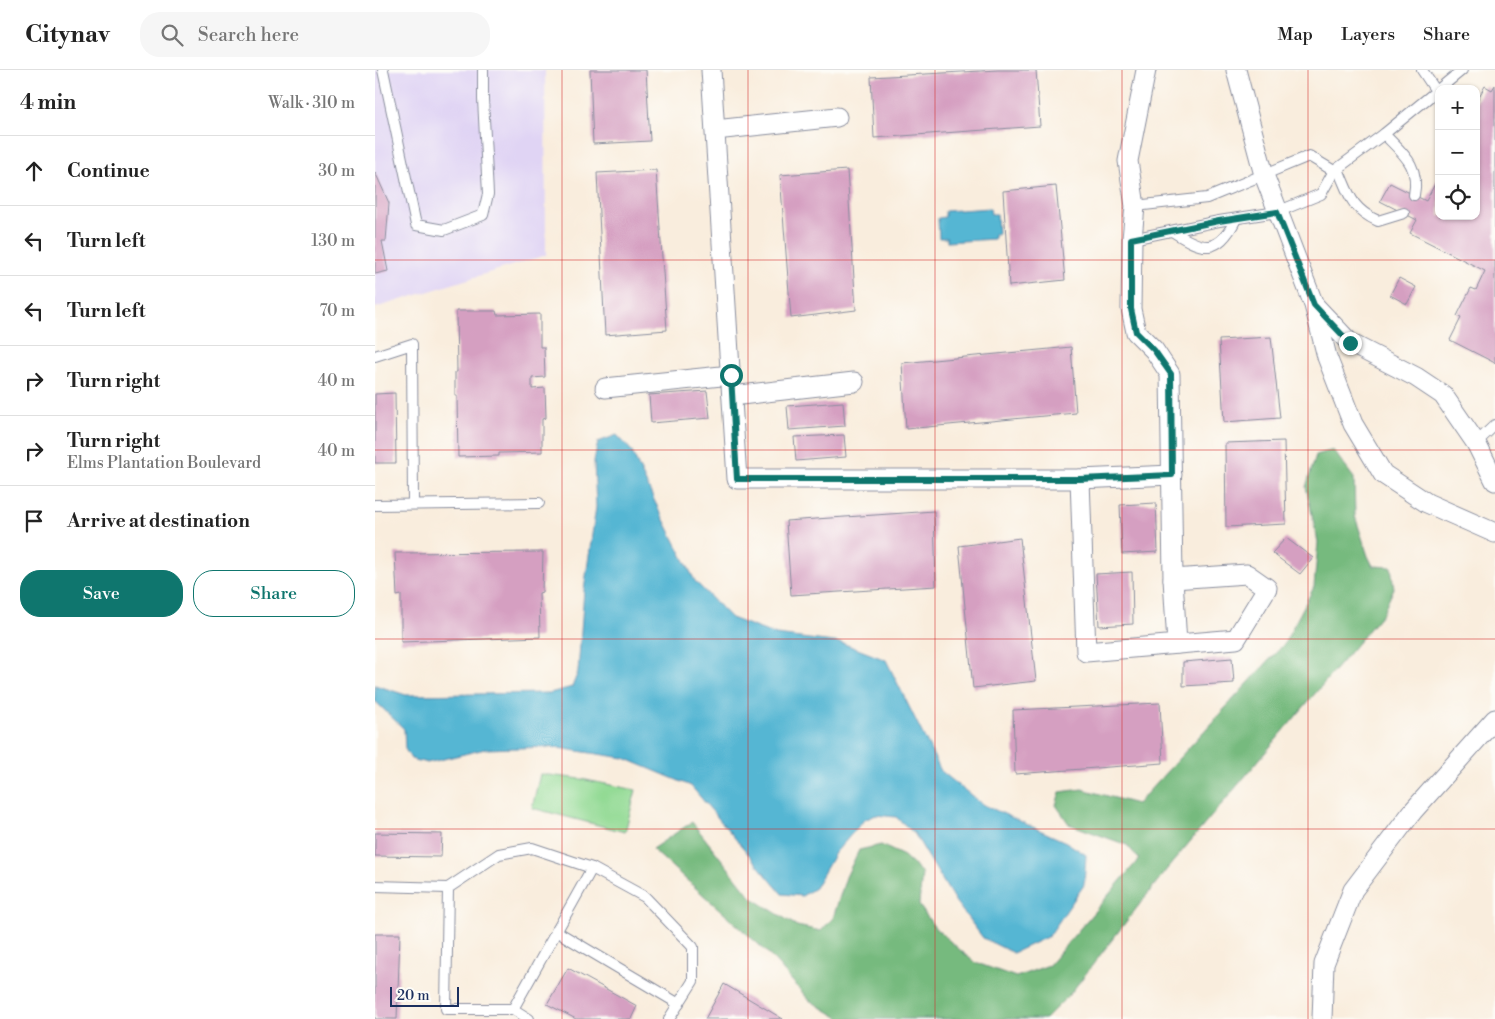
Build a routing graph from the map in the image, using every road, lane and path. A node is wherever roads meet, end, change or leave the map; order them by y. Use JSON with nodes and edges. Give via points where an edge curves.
{"nodes":[{"id":1,"x":383,"y":70,"type":"edge"},
{"id":2,"x":483,"y":70,"type":"edge"},
{"id":3,"x":711,"y":70,"type":"edge"},
{"id":4,"x":1146,"y":70,"type":"edge"},
{"id":5,"x":1236,"y":70,"type":"edge"},
{"id":6,"x":1422,"y":70,"type":"edge"},
{"id":7,"x":1462,"y":70,"type":"edge"},
{"id":8,"x":1444,"y":85,"type":"edge"},
{"id":9,"x":1435,"y":86,"type":"edge"},
{"id":10,"x":1435,"y":92,"type":"edge"},
{"id":11,"x":837,"y":118,"type":"dead end"},
{"id":12,"x":715,"y":130,"type":"junction"},
{"id":13,"x":1384,"y":134,"type":"junction"},
{"id":14,"x":1336,"y":170,"type":"junction"},
{"id":15,"x":1263,"y":175,"type":"junction"},
{"id":16,"x":1414,"y":195,"type":"dead end"},
{"id":17,"x":1135,"y":206,"type":"junction"},
{"id":18,"x":1277,"y":212,"type":"junction"},
{"id":19,"x":1404,"y":213,"type":"dead end"},
{"id":20,"x":1236,"y":218,"type":"junction"},
{"id":21,"x":1172,"y":231,"type":"junction"},
{"id":22,"x":1131,"y":239,"type":"junction"},
{"id":23,"x":1314,"y":305,"type":"junction"},
{"id":24,"x":375,"y":356,"type":"edge"},
{"id":25,"x":731,"y":375,"type":"junction"},
{"id":26,"x":854,"y":382,"type":"dead end"},
{"id":27,"x":605,"y":388,"type":"dead end"},
{"id":28,"x":732,"y":396,"type":"junction"},
{"id":29,"x":1495,"y":425,"type":"edge"},
{"id":30,"x":1476,"y":443,"type":"junction"},
{"id":31,"x":1172,"y":475,"type":"junction"},
{"id":32,"x":1080,"y":479,"type":"junction"},
{"id":33,"x":1495,"y":481,"type":"edge"},
{"id":34,"x":539,"y":503,"type":"dead end"},
{"id":35,"x":375,"y":504,"type":"edge"},
{"id":36,"x":413,"y":504,"type":"junction"},
{"id":37,"x":1495,"y":533,"type":"edge"},
{"id":38,"x":1173,"y":579,"type":"junction"},
{"id":39,"x":1177,"y":644,"type":"junction"},
{"id":40,"x":1495,"y":719,"type":"edge"},
{"id":41,"x":591,"y":868,"type":"junction"},
{"id":42,"x":375,"y":886,"type":"edge"},
{"id":43,"x":448,"y":888,"type":"junction"},
{"id":44,"x":556,"y":931,"type":"junction"},
{"id":45,"x":679,"y":1004,"type":"junction"},
{"id":46,"x":513,"y":1010,"type":"junction"},
{"id":47,"x":529,"y":1019,"type":"edge"},
{"id":48,"x":669,"y":1019,"type":"edge"},
{"id":49,"x":1322,"y":1019,"type":"edge"}],
"edges":[{"from":1,"to":2,"type":"lane","via":[[416,225],[444,230],[483,215],[488,194]]},
{"from":3,"to":12,"type":"street"},
{"from":4,"to":17,"type":"street","via":[[1128,161]]},
{"from":5,"to":15,"type":"street"},
{"from":6,"to":9,"type":"lane"},
{"from":7,"to":8,"type":"lane"},
{"from":10,"to":13,"type":"lane"},
{"from":11,"to":12,"type":"street"},
{"from":12,"to":25,"type":"street"},
{"from":13,"to":14,"type":"lane"},
{"from":13,"to":16,"type":"lane","via":[[1411,163],[1417,181]]},
{"from":14,"to":15,"type":"lane","via":[[1309,156]]},
{"from":14,"to":18,"type":"lane","via":[[1321,194]]},
{"from":14,"to":19,"type":"lane","via":[[1354,204],[1364,215],[1378,221]]},
{"from":15,"to":17,"type":"lane","via":[[1207,198]]},
{"from":15,"to":18,"type":"street"},
{"from":17,"to":22,"type":"street"},
{"from":18,"to":20,"type":"lane"},
{"from":18,"to":23,"type":"street"},
{"from":20,"to":21,"type":"lane"},
{"from":20,"to":21,"type":"lane","via":[[1220,242],[1204,247]]},
{"from":21,"to":22,"type":"lane"},
{"from":22,"to":31,"type":"street","via":[[1131,309],[1136,332],[1171,374]]},
{"from":23,"to":30,"type":"street","via":[[1350,343],[1416,376],[1443,395]]},
{"from":23,"to":37,"type":"street","via":[[1327,357],[1353,424],[1383,474],[1427,502]]},
{"from":24,"to":36,"type":"lane","via":[[412,344]]},
{"from":25,"to":27,"type":"street"},
{"from":25,"to":28,"type":"street"},
{"from":26,"to":28,"type":"street"},
{"from":28,"to":32,"type":"street","via":[[737,479]]},
{"from":29,"to":30,"type":"lane"},
{"from":30,"to":33,"type":"street"},
{"from":31,"to":32,"type":"street"},
{"from":31,"to":38,"type":"street"},
{"from":32,"to":39,"type":"street","via":[[1086,652]]},
{"from":34,"to":36,"type":"lane"},
{"from":35,"to":36,"type":"lane"},
{"from":38,"to":39,"type":"street"},
{"from":38,"to":39,"type":"street","via":[[1247,574],[1267,588],[1236,639]]},
{"from":40,"to":49,"type":"street","via":[[1413,811],[1353,890],[1323,964]]},
{"from":41,"to":43,"type":"lane","via":[[532,848],[499,854]]},
{"from":41,"to":44,"type":"lane"},
{"from":41,"to":45,"type":"lane","via":[[645,897],[693,947],[693,981]]},
{"from":42,"to":43,"type":"lane"},
{"from":43,"to":46,"type":"lane","via":[[446,1009]]},
{"from":44,"to":45,"type":"lane"},
{"from":44,"to":46,"type":"lane"},
{"from":45,"to":48,"type":"lane"},
{"from":46,"to":47,"type":"lane"}]}
